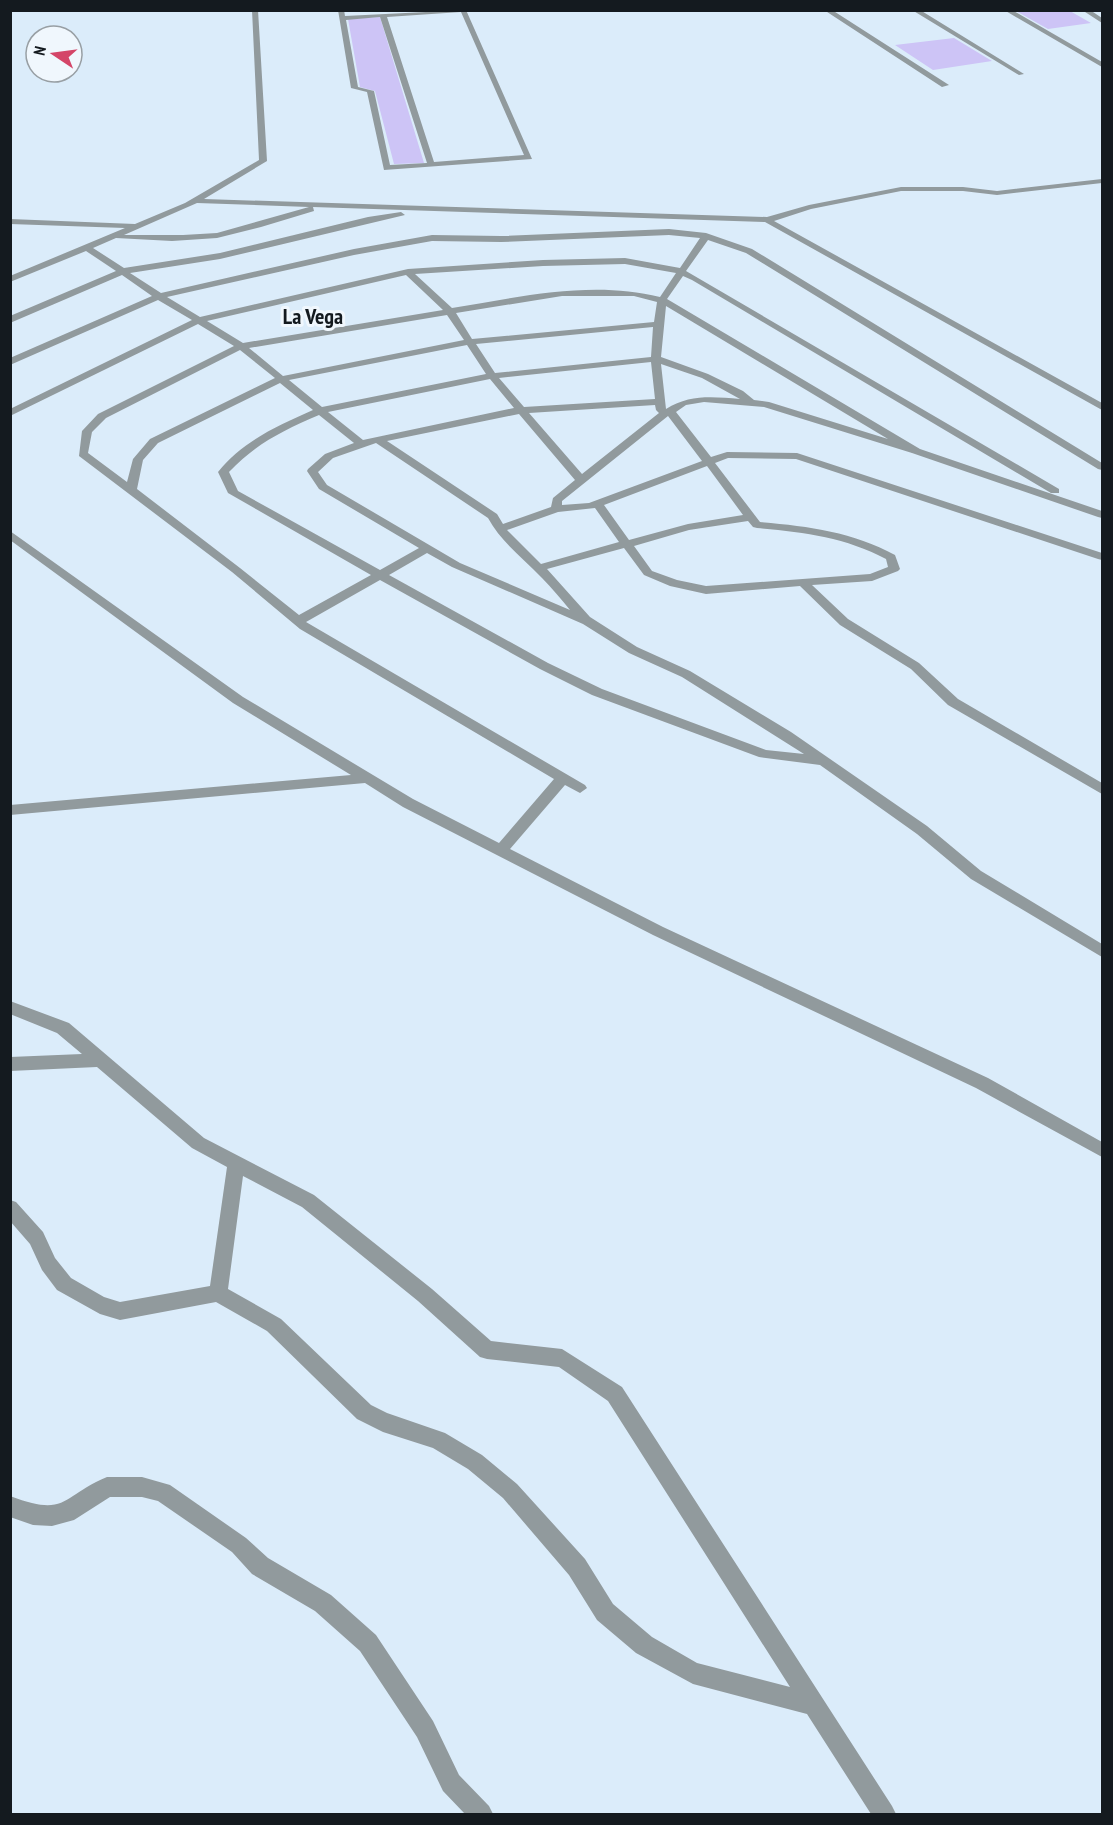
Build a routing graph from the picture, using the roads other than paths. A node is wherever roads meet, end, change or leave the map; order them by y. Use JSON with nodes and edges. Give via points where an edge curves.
{"nodes":[{"id":1,"x":255,"y":10,"type":"edge"},
{"id":2,"x":827,"y":10,"type":"edge"},
{"id":3,"x":915,"y":10,"type":"edge"},
{"id":4,"x":1007,"y":10,"type":"edge"},
{"id":5,"x":1085,"y":10,"type":"edge"},
{"id":6,"x":342,"y":14,"type":"edge"},
{"id":7,"x":383,"y":16,"type":"junction"},
{"id":8,"x":1102,"y":21,"type":"edge"},
{"id":9,"x":1102,"y":65,"type":"edge"},
{"id":10,"x":1021,"y":74,"type":"dead end"},
{"id":11,"x":945,"y":85,"type":"dead end"},
{"id":12,"x":431,"y":164,"type":"junction"},
{"id":13,"x":1102,"y":181,"type":"edge"},
{"id":14,"x":197,"y":201,"type":"junction"},
{"id":15,"x":325,"y":205,"type":"junction"},
{"id":16,"x":437,"y":209,"type":"junction"},
{"id":17,"x":767,"y":220,"type":"junction"},
{"id":18,"x":10,"y":221,"type":"edge"},
{"id":19,"x":140,"y":227,"type":"junction"},
{"id":20,"x":706,"y":236,"type":"junction"},
{"id":21,"x":114,"y":237,"type":"junction"},
{"id":22,"x":88,"y":248,"type":"junction"},
{"id":23,"x":123,"y":271,"type":"junction"},
{"id":24,"x":680,"y":271,"type":"junction"},
{"id":25,"x":408,"y":272,"type":"junction"},
{"id":26,"x":10,"y":279,"type":"edge"},
{"id":27,"x":159,"y":296,"type":"junction"},
{"id":28,"x":662,"y":300,"type":"junction"},
{"id":29,"x":450,"y":312,"type":"junction"},
{"id":30,"x":10,"y":320,"type":"edge"},
{"id":31,"x":199,"y":320,"type":"junction"},
{"id":32,"x":659,"y":324,"type":"junction"},
{"id":33,"x":469,"y":342,"type":"junction"},
{"id":34,"x":241,"y":346,"type":"junction"},
{"id":35,"x":656,"y":359,"type":"junction"},
{"id":36,"x":10,"y":362,"type":"edge"},
{"id":37,"x":492,"y":376,"type":"junction"},
{"id":38,"x":281,"y":379,"type":"junction"},
{"id":39,"x":660,"y":402,"type":"junction"},
{"id":40,"x":751,"y":403,"type":"junction"},
{"id":41,"x":1102,"y":407,"type":"edge"},
{"id":42,"x":320,"y":411,"type":"junction"},
{"id":43,"x":522,"y":411,"type":"junction"},
{"id":44,"x":10,"y":413,"type":"edge"},
{"id":45,"x":665,"y":413,"type":"junction"},
{"id":46,"x":378,"y":440,"type":"junction"},
{"id":47,"x":361,"y":444,"type":"junction"},
{"id":48,"x":916,"y":451,"type":"junction"},
{"id":49,"x":708,"y":462,"type":"junction"},
{"id":50,"x":1102,"y":467,"type":"edge"},
{"id":51,"x":581,"y":480,"type":"junction"},
{"id":52,"x":131,"y":490,"type":"junction"},
{"id":53,"x":597,"y":504,"type":"junction"},
{"id":54,"x":1083,"y":508,"type":"junction"},
{"id":55,"x":556,"y":509,"type":"junction"},
{"id":56,"x":1102,"y":515,"type":"edge"},
{"id":57,"x":750,"y":517,"type":"junction"},
{"id":58,"x":500,"y":529,"type":"junction"},
{"id":59,"x":10,"y":534,"type":"edge"},
{"id":60,"x":625,"y":544,"type":"junction"},
{"id":61,"x":427,"y":548,"type":"junction"},
{"id":62,"x":1102,"y":557,"type":"edge"},
{"id":63,"x":539,"y":568,"type":"junction"},
{"id":64,"x":378,"y":575,"type":"junction"},
{"id":65,"x":803,"y":583,"type":"junction"},
{"id":66,"x":586,"y":620,"type":"junction"},
{"id":67,"x":298,"y":621,"type":"junction"},
{"id":68,"x":824,"y":761,"type":"junction"},
{"id":69,"x":368,"y":778,"type":"junction"},
{"id":70,"x":563,"y":778,"type":"junction"},
{"id":71,"x":580,"y":788,"type":"dead end"},
{"id":72,"x":1102,"y":789,"type":"edge"},
{"id":73,"x":10,"y":810,"type":"edge"},
{"id":74,"x":501,"y":850,"type":"junction"},
{"id":75,"x":1102,"y":951,"type":"edge"},
{"id":76,"x":10,"y":1007,"type":"edge"},
{"id":77,"x":101,"y":1060,"type":"junction"},
{"id":78,"x":10,"y":1064,"type":"edge"},
{"id":79,"x":1102,"y":1150,"type":"edge"},
{"id":80,"x":236,"y":1163,"type":"junction"},
{"id":81,"x":10,"y":1208,"type":"edge"},
{"id":82,"x":218,"y":1293,"type":"junction"},
{"id":83,"x":10,"y":1506,"type":"edge"},
{"id":84,"x":814,"y":1705,"type":"junction"},
{"id":85,"x":481,"y":1815,"type":"edge"},
{"id":86,"x":884,"y":1815,"type":"edge"}],
"edges":[{"from":1,"to":14,"type":"street","via":[[263,161]]},
{"from":2,"to":11,"type":"street"},
{"from":3,"to":10,"type":"street"},
{"from":4,"to":9,"type":"street"},
{"from":5,"to":8,"type":"street"},
{"from":6,"to":7,"type":"street"},
{"from":6,"to":12,"type":"street","via":[[355,88],[370,91],[387,168]]},
{"from":7,"to":12,"type":"street"},
{"from":7,"to":12,"type":"street","via":[[463,10],[529,157]]},
{"from":13,"to":17,"type":"street","via":[[997,193],[901,189],[809,207]]},
{"from":14,"to":15,"type":"street"},
{"from":14,"to":19,"type":"street"},
{"from":15,"to":16,"type":"street"},
{"from":15,"to":21,"type":"street","via":[[250,228],[205,236]]},
{"from":16,"to":17,"type":"street"},
{"from":16,"to":23,"type":"street","via":[[368,220],[220,256]]},
{"from":17,"to":41,"type":"street"},
{"from":18,"to":19,"type":"street"},
{"from":19,"to":21,"type":"street"},
{"from":20,"to":24,"type":"street"},
{"from":20,"to":27,"type":"street","via":[[669,232],[432,238]]},
{"from":20,"to":50,"type":"street","via":[[749,251]]},
{"from":21,"to":22,"type":"street"},
{"from":22,"to":23,"type":"street"},
{"from":22,"to":26,"type":"street"},
{"from":23,"to":27,"type":"street"},
{"from":23,"to":30,"type":"street"},
{"from":24,"to":25,"type":"street","via":[[625,261]]},
{"from":24,"to":28,"type":"street"},
{"from":24,"to":54,"type":"street"},
{"from":25,"to":29,"type":"street"},
{"from":25,"to":31,"type":"street"},
{"from":27,"to":31,"type":"street"},
{"from":27,"to":36,"type":"street"},
{"from":28,"to":29,"type":"street","via":[[634,293],[562,293]]},
{"from":28,"to":32,"type":"street"},
{"from":28,"to":48,"type":"street"},
{"from":29,"to":33,"type":"street"},
{"from":29,"to":34,"type":"street"},
{"from":31,"to":34,"type":"street"},
{"from":31,"to":44,"type":"street"},
{"from":32,"to":33,"type":"street"},
{"from":32,"to":35,"type":"street"},
{"from":33,"to":37,"type":"street"},
{"from":33,"to":38,"type":"street"},
{"from":34,"to":38,"type":"street"},
{"from":34,"to":52,"type":"street","via":[[102,416],[87,431],[83,454]]},
{"from":35,"to":37,"type":"street"},
{"from":35,"to":39,"type":"street"},
{"from":35,"to":40,"type":"street","via":[[705,376]]},
{"from":37,"to":42,"type":"street"},
{"from":37,"to":43,"type":"street"},
{"from":38,"to":42,"type":"street"},
{"from":38,"to":52,"type":"street","via":[[154,441],[138,459]]},
{"from":39,"to":43,"type":"street"},
{"from":39,"to":45,"type":"street"},
{"from":40,"to":45,"type":"street","via":[[704,399],[683,403]]},
{"from":40,"to":48,"type":"street"},
{"from":42,"to":47,"type":"street"},
{"from":42,"to":64,"type":"street","via":[[278,429],[244,450],[224,472],[233,493]]},
{"from":43,"to":46,"type":"street"},
{"from":43,"to":51,"type":"street"},
{"from":45,"to":49,"type":"street"},
{"from":45,"to":51,"type":"street"},
{"from":46,"to":47,"type":"street"},
{"from":46,"to":58,"type":"street","via":[[493,516]]},
{"from":47,"to":61,"type":"street","via":[[329,456],[312,471],[323,487]]},
{"from":48,"to":54,"type":"street"},
{"from":49,"to":53,"type":"street"},
{"from":49,"to":57,"type":"street"},
{"from":49,"to":62,"type":"street","via":[[727,455],[796,456]]},
{"from":51,"to":55,"type":"street","via":[[557,500]]},
{"from":52,"to":67,"type":"street"},
{"from":53,"to":55,"type":"street"},
{"from":53,"to":60,"type":"street"},
{"from":54,"to":56,"type":"street"},
{"from":55,"to":58,"type":"street"},
{"from":57,"to":60,"type":"street","via":[[688,527]]},
{"from":57,"to":65,"type":"street","via":[[757,525],[859,541],[891,557],[894,563],[894,569],[872,577]]},
{"from":58,"to":63,"type":"street"},
{"from":59,"to":69,"type":"street","via":[[238,700]]},
{"from":60,"to":63,"type":"street"},
{"from":60,"to":65,"type":"street","via":[[648,573],[674,583],[706,590]]},
{"from":61,"to":64,"type":"street"},
{"from":61,"to":66,"type":"street","via":[[456,565]]},
{"from":63,"to":66,"type":"street"},
{"from":64,"to":67,"type":"street"},
{"from":64,"to":68,"type":"street","via":[[597,692],[764,754]]},
{"from":65,"to":72,"type":"street","via":[[844,622],[915,666],[953,702]]},
{"from":66,"to":68,"type":"street","via":[[633,650],[686,674]]},
{"from":67,"to":70,"type":"street"},
{"from":68,"to":75,"type":"street","via":[[922,830],[976,875]]},
{"from":69,"to":73,"type":"street"},
{"from":69,"to":74,"type":"street"},
{"from":70,"to":71,"type":"street"},
{"from":70,"to":74,"type":"street"},
{"from":74,"to":79,"type":"street","via":[[658,931],[982,1083]]},
{"from":76,"to":77,"type":"street","via":[[63,1028]]},
{"from":77,"to":78,"type":"street"},
{"from":77,"to":80,"type":"street","via":[[198,1143]]},
{"from":80,"to":82,"type":"street"},
{"from":80,"to":84,"type":"street","via":[[308,1201],[487,1350],[562,1358],[615,1394]]},
{"from":81,"to":82,"type":"street","via":[[37,1238],[48,1264],[64,1284],[100,1305],[120,1311]]},
{"from":82,"to":84,"type":"street","via":[[274,1325],[364,1412],[438,1440],[475,1461],[510,1491],[578,1567],[605,1612],[644,1645],[693,1673]]},
{"from":83,"to":85,"type":"street","via":[[33,1515],[52,1516],[67,1513],[107,1487],[142,1486],[163,1492],[239,1545],[260,1566],[323,1603],[368,1643],[425,1729],[451,1783]]},
{"from":84,"to":86,"type":"street"}]}
